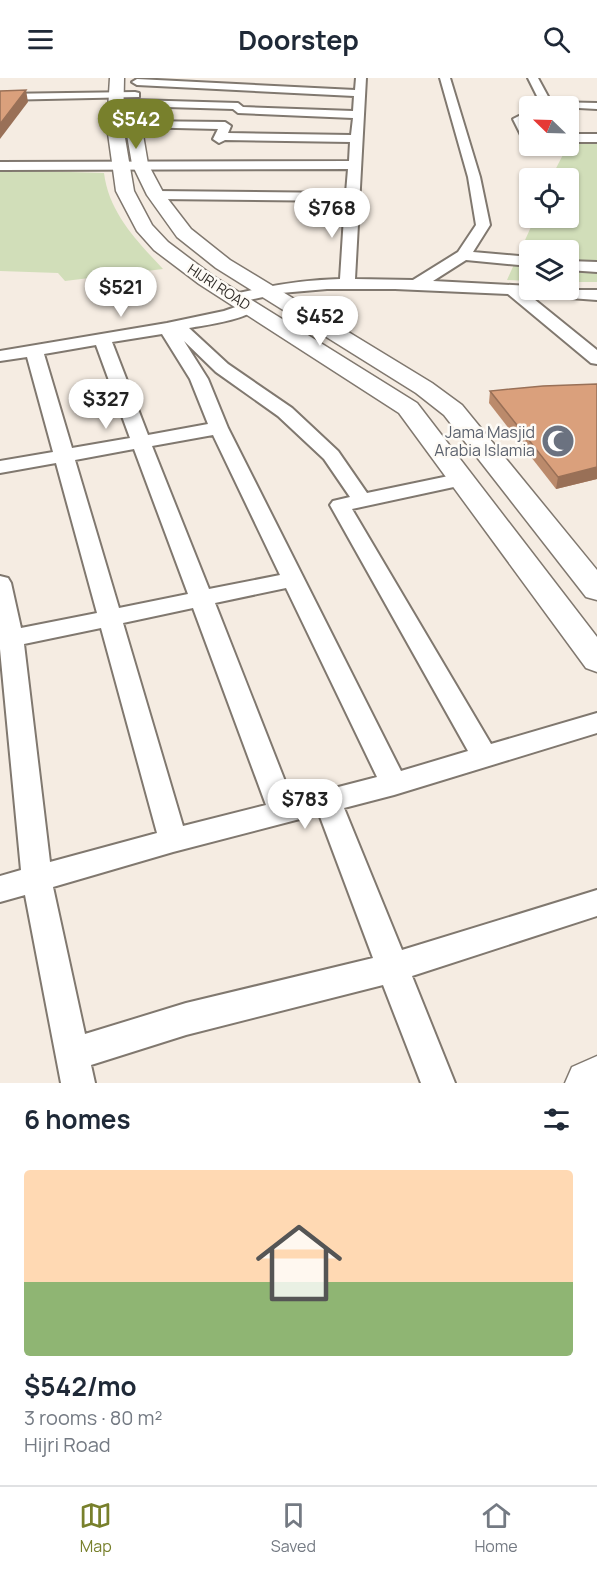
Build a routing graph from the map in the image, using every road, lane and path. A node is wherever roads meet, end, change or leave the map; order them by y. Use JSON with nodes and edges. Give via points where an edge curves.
{"nodes":[{"id":1,"x":361,"y":78,"type":"edge"},
{"id":2,"x":445,"y":78,"type":"edge"},
{"id":3,"x":533,"y":78,"type":"edge"},
{"id":4,"x":360,"y":93,"type":"junction"},
{"id":5,"x":130,"y":94,"type":"edge"},
{"id":6,"x":0,"y":97,"type":"edge"},
{"id":7,"x":597,"y":106,"type":"edge"},
{"id":8,"x":359,"y":115,"type":"junction"},
{"id":9,"x":220,"y":136,"type":"junction"},
{"id":10,"x":579,"y":138,"type":"edge"},
{"id":11,"x":597,"y":138,"type":"edge"},
{"id":12,"x":358,"y":139,"type":"junction"},
{"id":13,"x":212,"y":164,"type":"junction"},
{"id":14,"x":130,"y":165,"type":"junction"},
{"id":15,"x":354,"y":165,"type":"junction"},
{"id":16,"x":0,"y":166,"type":"edge"},
{"id":17,"x":156,"y":195,"type":"junction"},
{"id":18,"x":351,"y":197,"type":"junction"},
{"id":19,"x":463,"y":255,"type":"junction"},
{"id":20,"x":519,"y":261,"type":"edge"},
{"id":21,"x":579,"y":266,"type":"edge"},
{"id":22,"x":597,"y":267,"type":"edge"},
{"id":23,"x":347,"y":283,"type":"junction"},
{"id":24,"x":416,"y":285,"type":"junction"},
{"id":25,"x":510,"y":288,"type":"junction"},
{"id":26,"x":597,"y":295,"type":"edge"},
{"id":27,"x":250,"y":298,"type":"junction"},
{"id":28,"x":172,"y":327,"type":"junction"},
{"id":29,"x":102,"y":339,"type":"junction"},
{"id":30,"x":34,"y":350,"type":"junction"},
{"id":31,"x":0,"y":356,"type":"edge"},
{"id":32,"x":597,"y":359,"type":"edge"},
{"id":33,"x":219,"y":428,"type":"junction"},
{"id":34,"x":142,"y":442,"type":"junction"},
{"id":35,"x":64,"y":456,"type":"junction"},
{"id":36,"x":0,"y":467,"type":"edge"},
{"id":37,"x":462,"y":479,"type":"junction"},
{"id":38,"x":362,"y":501,"type":"junction"},
{"id":39,"x":294,"y":579,"type":"junction"},
{"id":40,"x":0,"y":583,"type":"edge"},
{"id":41,"x":597,"y":590,"type":"edge"},
{"id":42,"x":201,"y":598,"type":"junction"},
{"id":43,"x":110,"y":618,"type":"junction"},
{"id":44,"x":5,"y":640,"type":"edge"},
{"id":45,"x":597,"y":660,"type":"edge"},
{"id":46,"x":597,"y":723,"type":"edge"},
{"id":47,"x":484,"y":757,"type":"junction"},
{"id":48,"x":394,"y":784,"type":"junction"},
{"id":49,"x":327,"y":800,"type":"junction"},
{"id":50,"x":283,"y":812,"type":"junction"},
{"id":51,"x":173,"y":840,"type":"junction"},
{"id":52,"x":37,"y":880,"type":"junction"},
{"id":53,"x":0,"y":889,"type":"edge"},
{"id":54,"x":597,"y":903,"type":"edge"},
{"id":55,"x":391,"y":968,"type":"junction"},
{"id":56,"x":75,"y":1069,"type":"edge"},
{"id":57,"x":597,"y":1079,"type":"edge"},
{"id":58,"x":438,"y":1083,"type":"edge"},
{"id":59,"x":588,"y":1083,"type":"edge"}],
"edges":[{"from":1,"to":4,"type":"street"},
{"from":2,"to":19,"type":"street","via":[[483,221]]},
{"from":3,"to":7,"type":"street","via":[[547,105]]},
{"from":4,"to":5,"type":"street","via":[[247,87]]},
{"from":4,"to":8,"type":"street"},
{"from":5,"to":6,"type":"street","via":[[16,91]]},
{"from":5,"to":8,"type":"street","via":[[238,108]]},
{"from":5,"to":9,"type":"street","via":[[225,126]]},
{"from":5,"to":14,"type":"main road","name":"HIJRI ROAD","via":[[135,142]]},
{"from":5,"to":14,"type":"main road","name":"HIJRI ROAD","via":[[115,126]]},
{"from":8,"to":12,"type":"street"},
{"from":9,"to":12,"type":"street"},
{"from":9,"to":13,"type":"street"},
{"from":10,"to":11,"type":"street"},
{"from":12,"to":15,"type":"street"},
{"from":13,"to":14,"type":"street"},
{"from":13,"to":15,"type":"street"},
{"from":14,"to":16,"type":"street"},
{"from":14,"to":17,"type":"main road","name":"HIJRI ROAD"},
{"from":14,"to":27,"type":"main road","name":"HIJRI ROAD","via":[[125,191],[144,227],[161,246],[206,280]]},
{"from":15,"to":18,"type":"street"},
{"from":17,"to":18,"type":"street"},
{"from":17,"to":27,"type":"main road","name":"HIJRI ROAD","via":[[184,233],[223,264]]},
{"from":18,"to":23,"type":"street"},
{"from":19,"to":20,"type":"street"},
{"from":19,"to":24,"type":"street"},
{"from":21,"to":22,"type":"street"},
{"from":23,"to":24,"type":"street"},
{"from":23,"to":27,"type":"street"},
{"from":24,"to":25,"type":"street"},
{"from":25,"to":26,"type":"street"},
{"from":25,"to":32,"type":"street"},
{"from":27,"to":28,"type":"street","via":[[228,315]]},
{"from":27,"to":37,"type":"main road","name":"HIJRI ROAD","via":[[408,408]]},
{"from":27,"to":41,"type":"main road","name":"HIJRI ROAD","via":[[424,388],[453,410]]},
{"from":28,"to":29,"type":"street"},
{"from":28,"to":33,"type":"street"},
{"from":28,"to":38,"type":"street","via":[[285,412],[331,455]]},
{"from":29,"to":30,"type":"street"},
{"from":29,"to":34,"type":"street"},
{"from":30,"to":31,"type":"street"},
{"from":30,"to":35,"type":"street"},
{"from":33,"to":34,"type":"street"},
{"from":33,"to":39,"type":"street"},
{"from":34,"to":35,"type":"street"},
{"from":34,"to":42,"type":"street"},
{"from":35,"to":36,"type":"street"},
{"from":35,"to":43,"type":"street"},
{"from":37,"to":38,"type":"street"},
{"from":37,"to":45,"type":"main road","name":"HIJRI ROAD"},
{"from":38,"to":47,"type":"street","via":[[340,505]]},
{"from":39,"to":42,"type":"street"},
{"from":39,"to":48,"type":"street"},
{"from":40,"to":44,"type":"street"},
{"from":42,"to":43,"type":"street"},
{"from":42,"to":50,"type":"street"},
{"from":43,"to":44,"type":"street"},
{"from":43,"to":51,"type":"street"},
{"from":44,"to":52,"type":"street"},
{"from":46,"to":47,"type":"street"},
{"from":47,"to":48,"type":"street"},
{"from":48,"to":49,"type":"street"},
{"from":49,"to":50,"type":"street"},
{"from":49,"to":55,"type":"street"},
{"from":50,"to":51,"type":"street"},
{"from":51,"to":52,"type":"street"},
{"from":52,"to":53,"type":"street"},
{"from":52,"to":56,"type":"street"},
{"from":54,"to":55,"type":"street"},
{"from":55,"to":56,"type":"street","via":[[186,1019]]},
{"from":55,"to":58,"type":"street"},
{"from":57,"to":59,"type":"main road"}]}
